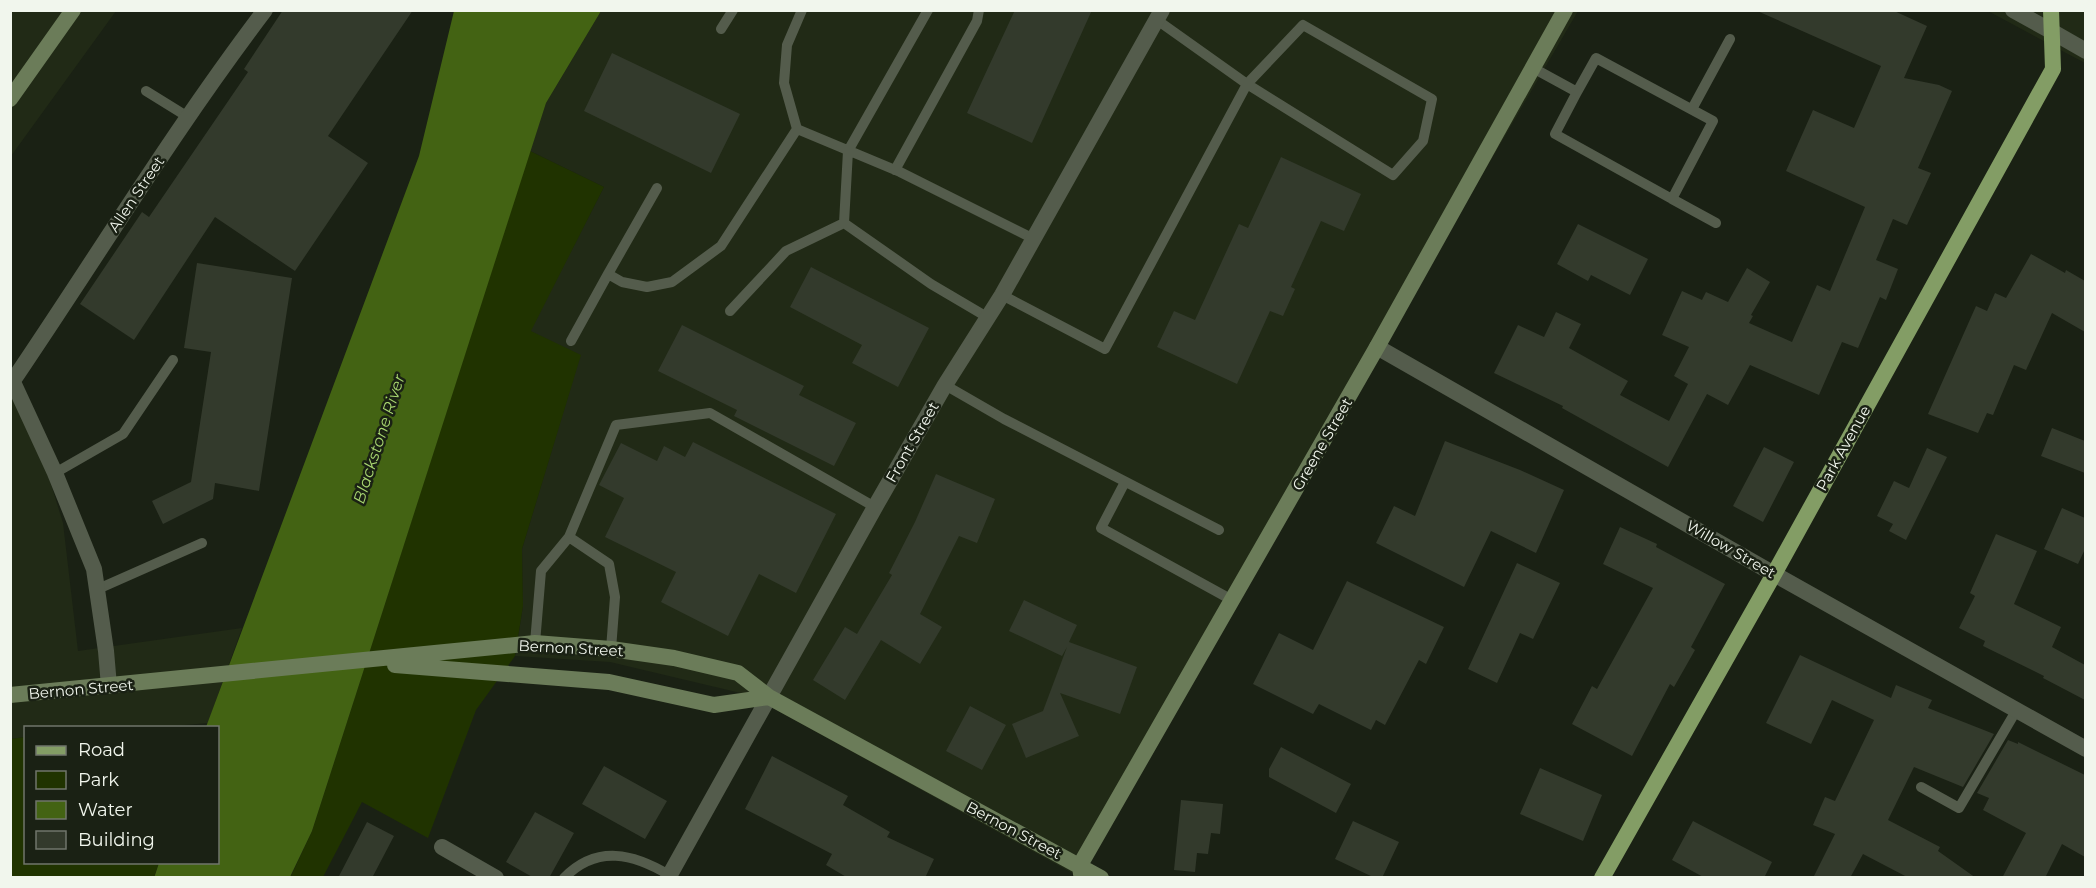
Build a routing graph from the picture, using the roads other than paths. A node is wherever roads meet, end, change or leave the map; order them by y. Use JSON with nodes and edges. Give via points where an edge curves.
{"nodes":[{"id":1,"x":73,"y":10,"type":"edge"},
{"id":2,"x":265,"y":10,"type":"edge"},
{"id":3,"x":733,"y":10,"type":"edge"},
{"id":4,"x":802,"y":10,"type":"edge"},
{"id":5,"x":927,"y":10,"type":"edge"},
{"id":6,"x":979,"y":10,"type":"edge"},
{"id":7,"x":1565,"y":10,"type":"edge"},
{"id":8,"x":2013,"y":10,"type":"edge"},
{"id":9,"x":2051,"y":10,"type":"edge"},
{"id":10,"x":1160,"y":15,"type":"edge"},
{"id":11,"x":720,"y":28,"type":"dead end"},
{"id":12,"x":2050,"y":31,"type":"junction"},
{"id":13,"x":1730,"y":39,"type":"dead end"},
{"id":14,"x":2085,"y":51,"type":"edge"},
{"id":15,"x":1533,"y":68,"type":"junction"},
{"id":16,"x":1247,"y":84,"type":"junction"},
{"id":17,"x":146,"y":91,"type":"dead end"},
{"id":18,"x":1577,"y":92,"type":"junction"},
{"id":19,"x":10,"y":99,"type":"edge"},
{"id":20,"x":1692,"y":109,"type":"junction"},
{"id":21,"x":188,"y":117,"type":"junction"},
{"id":22,"x":797,"y":129,"type":"junction"},
{"id":23,"x":848,"y":150,"type":"junction"},
{"id":24,"x":895,"y":170,"type":"junction"},
{"id":25,"x":657,"y":188,"type":"dead end"},
{"id":26,"x":1672,"y":199,"type":"junction"},
{"id":27,"x":844,"y":223,"type":"junction"},
{"id":28,"x":1716,"y":223,"type":"dead end"},
{"id":29,"x":1034,"y":239,"type":"junction"},
{"id":30,"x":608,"y":274,"type":"junction"},
{"id":31,"x":1002,"y":295,"type":"junction"},
{"id":32,"x":730,"y":311,"type":"dead end"},
{"id":33,"x":987,"y":317,"type":"junction"},
{"id":34,"x":571,"y":341,"type":"dead end"},
{"id":35,"x":1377,"y":347,"type":"junction"},
{"id":36,"x":173,"y":360,"type":"dead end"},
{"id":37,"x":11,"y":383,"type":"edge"},
{"id":38,"x":945,"y":385,"type":"junction"},
{"id":39,"x":55,"y":473,"type":"junction"},
{"id":40,"x":1125,"y":482,"type":"junction"},
{"id":41,"x":875,"y":507,"type":"junction"},
{"id":42,"x":1219,"y":530,"type":"dead end"},
{"id":43,"x":569,"y":537,"type":"junction"},
{"id":44,"x":202,"y":543,"type":"dead end"},
{"id":45,"x":1774,"y":574,"type":"junction"},
{"id":46,"x":98,"y":589,"type":"junction"},
{"id":47,"x":1232,"y":600,"type":"junction"},
{"id":48,"x":535,"y":643,"type":"junction"},
{"id":49,"x":611,"y":649,"type":"junction"},
{"id":50,"x":362,"y":662,"type":"junction"},
{"id":51,"x":109,"y":686,"type":"junction"},
{"id":52,"x":12,"y":695,"type":"edge"},
{"id":53,"x":769,"y":697,"type":"junction"},
{"id":54,"x":2016,"y":711,"type":"junction"},
{"id":55,"x":2085,"y":748,"type":"edge"},
{"id":56,"x":1921,"y":787,"type":"dead end"},
{"id":57,"x":442,"y":847,"type":"dead end"},
{"id":58,"x":1081,"y":872,"type":"edge"},
{"id":59,"x":669,"y":876,"type":"edge"},
{"id":60,"x":496,"y":878,"type":"edge"},
{"id":61,"x":564,"y":878,"type":"edge"},
{"id":62,"x":1101,"y":878,"type":"edge"},
{"id":63,"x":1602,"y":878,"type":"edge"}],
"edges":[{"from":1,"to":19,"type":"main road"},
{"from":2,"to":21,"type":"street","name":"Allen Street"},
{"from":3,"to":11,"type":"lane"},
{"from":4,"to":22,"type":"lane","via":[[788,45],[784,83]]},
{"from":5,"to":23,"type":"lane"},
{"from":6,"to":24,"type":"lane","via":[[977,21]]},
{"from":7,"to":15,"type":"main road","name":"Greene Street"},
{"from":8,"to":12,"type":"street"},
{"from":9,"to":12,"type":"main road","name":"Park Avenue"},
{"from":10,"to":16,"type":"lane"},
{"from":10,"to":29,"type":"street","name":"Front Street"},
{"from":12,"to":14,"type":"street"},
{"from":12,"to":45,"type":"main road","name":"Park Avenue","via":[[2053,69]]},
{"from":13,"to":20,"type":"lane"},
{"from":15,"to":18,"type":"lane"},
{"from":15,"to":35,"type":"main road","name":"Greene Street"},
{"from":16,"to":16,"type":"lane","via":[[1302,25],[1432,99],[1423,141],[1394,175]]},
{"from":16,"to":31,"type":"lane","via":[[1105,349]]},
{"from":17,"to":21,"type":"lane"},
{"from":18,"to":20,"type":"lane","via":[[1596,58]]},
{"from":18,"to":26,"type":"lane","via":[[1556,134]]},
{"from":20,"to":26,"type":"lane","via":[[1713,121]]},
{"from":21,"to":37,"type":"street","name":"Allen Street"},
{"from":22,"to":23,"type":"lane"},
{"from":22,"to":30,"type":"lane","via":[[720,246],[672,282],[647,286],[622,282]]},
{"from":23,"to":24,"type":"lane"},
{"from":23,"to":27,"type":"lane"},
{"from":24,"to":29,"type":"lane"},
{"from":25,"to":30,"type":"lane"},
{"from":26,"to":28,"type":"lane"},
{"from":27,"to":32,"type":"lane","via":[[786,251]]},
{"from":27,"to":33,"type":"lane","via":[[931,284]]},
{"from":29,"to":31,"type":"street","name":"Front Street"},
{"from":30,"to":34,"type":"lane"},
{"from":31,"to":33,"type":"street","name":"Front Street"},
{"from":33,"to":38,"type":"street","name":"Front Street"},
{"from":35,"to":45,"type":"street","name":"Willow Street"},
{"from":35,"to":47,"type":"main road","name":"Greene Street"},
{"from":36,"to":39,"type":"lane","via":[[123,434]]},
{"from":37,"to":39,"type":"street","name":"Allen Street"},
{"from":38,"to":40,"type":"lane"},
{"from":38,"to":41,"type":"street","name":"Front Street"},
{"from":39,"to":46,"type":"street","name":"Allen Street","via":[[94,569]]},
{"from":40,"to":42,"type":"lane"},
{"from":40,"to":47,"type":"lane","via":[[1101,528]]},
{"from":41,"to":43,"type":"lane","via":[[710,413],[616,425]]},
{"from":41,"to":53,"type":"street","name":"Front Street"},
{"from":43,"to":48,"type":"lane","via":[[541,571]]},
{"from":43,"to":49,"type":"lane","via":[[609,564],[615,597]]},
{"from":44,"to":46,"type":"lane"},
{"from":45,"to":54,"type":"street","name":"Willow Street"},
{"from":45,"to":63,"type":"main road","name":"Park Avenue"},
{"from":46,"to":51,"type":"street","name":"Allen Street"},
{"from":47,"to":58,"type":"main road","name":"Greene Street"},
{"from":48,"to":49,"type":"main road","name":"Bernon Street"},
{"from":48,"to":50,"type":"main road","name":"Bernon Street"},
{"from":49,"to":53,"type":"main road","name":"Bernon Street","via":[[738,673]]},
{"from":50,"to":51,"type":"main road","name":"Bernon Street"},
{"from":50,"to":53,"type":"main road","name":"Bernon Street","via":[[609,682],[714,705]]},
{"from":51,"to":52,"type":"main road","name":"Bernon Street"},
{"from":53,"to":58,"type":"main road","name":"Bernon Street"},
{"from":53,"to":59,"type":"street","name":"Front Street"},
{"from":54,"to":55,"type":"street","name":"Willow Street"},
{"from":54,"to":56,"type":"lane","via":[[1959,808]]},
{"from":57,"to":60,"type":"street"},
{"from":58,"to":62,"type":"main road","name":"Bernon Street"},
{"from":59,"to":61,"type":"lane","via":[[632,857],[611,855],[591,861]]}]}
